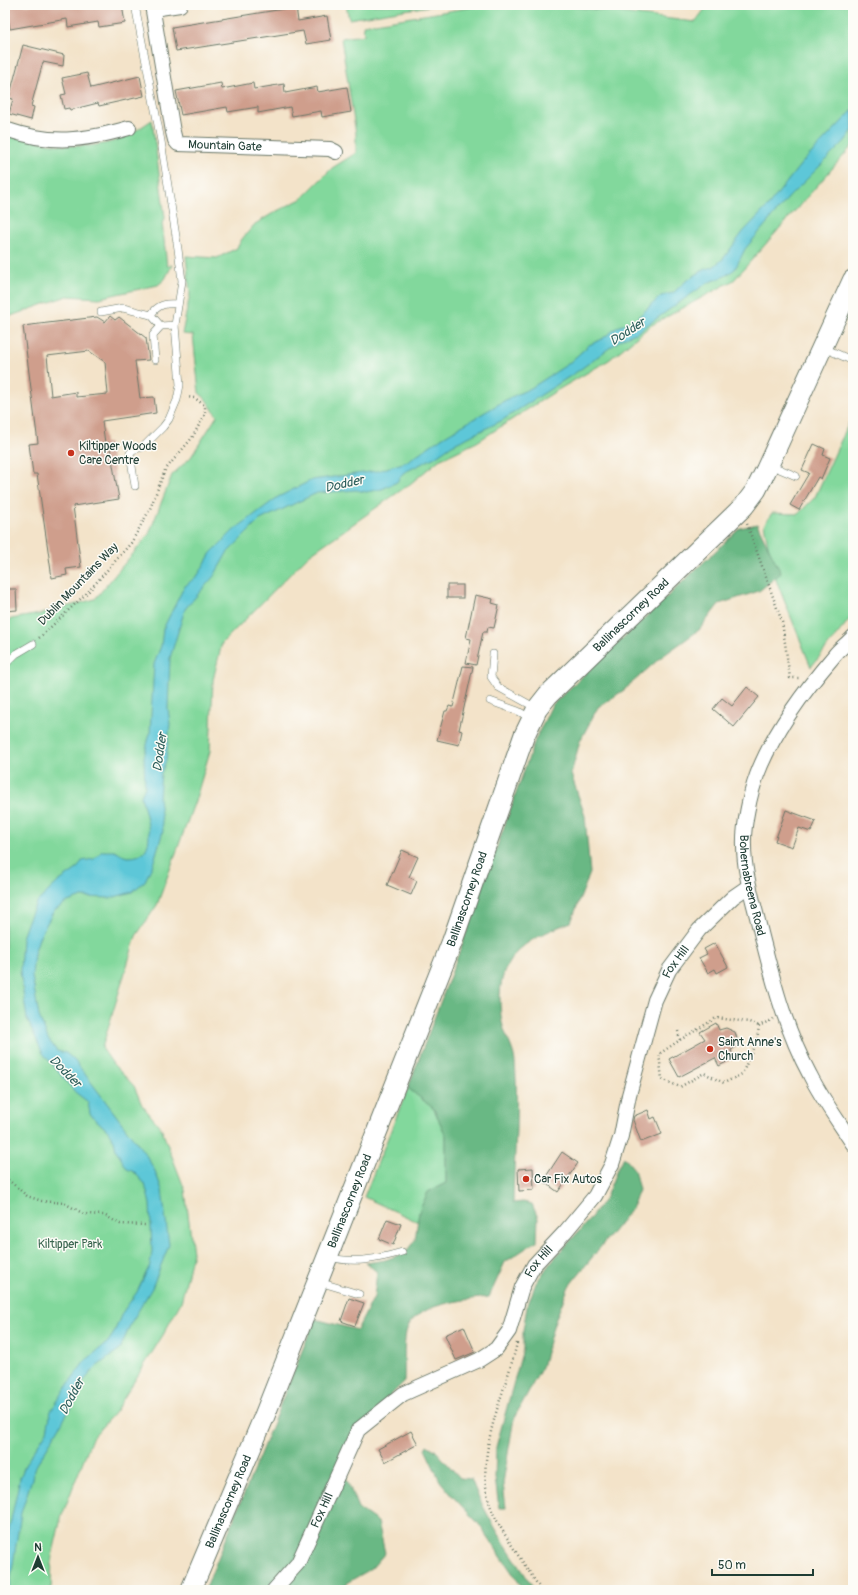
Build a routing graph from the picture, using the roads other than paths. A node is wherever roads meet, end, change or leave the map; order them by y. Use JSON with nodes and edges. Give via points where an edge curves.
{"nodes":[{"id":1,"x":135,"y":5,"type":"edge"},
{"id":2,"x":180,"y":5,"type":"edge"},
{"id":3,"x":153,"y":7,"type":"edge"},
{"id":4,"x":129,"y":128,"type":"dead end"},
{"id":5,"x":5,"y":129,"type":"edge"},
{"id":6,"x":336,"y":152,"type":"dead end"},
{"id":7,"x":853,"y":280,"type":"edge"},
{"id":8,"x":178,"y":304,"type":"junction"},
{"id":9,"x":101,"y":312,"type":"dead end"},
{"id":10,"x":151,"y":315,"type":"junction"},
{"id":11,"x":175,"y":325,"type":"junction"},
{"id":12,"x":160,"y":326,"type":"junction"},
{"id":13,"x":822,"y":348,"type":"junction"},
{"id":14,"x":155,"y":360,"type":"dead end"},
{"id":15,"x":851,"y":360,"type":"dead end"},
{"id":16,"x":769,"y":464,"type":"junction"},
{"id":17,"x":796,"y":476,"type":"dead end"},
{"id":18,"x":135,"y":486,"type":"dead end"},
{"id":19,"x":853,"y":637,"type":"edge"},
{"id":20,"x":33,"y":644,"type":"road end"},
{"id":21,"x":493,"y":654,"type":"dead end"},
{"id":22,"x":5,"y":665,"type":"edge"},
{"id":23,"x":490,"y":701,"type":"dead end"},
{"id":24,"x":534,"y":714,"type":"junction"},
{"id":25,"x":749,"y":886,"type":"junction"},
{"id":26,"x":853,"y":1144,"type":"edge"},
{"id":27,"x":402,"y":1252,"type":"dead end"},
{"id":28,"x":327,"y":1257,"type":"junction"},
{"id":29,"x":317,"y":1282,"type":"junction"},
{"id":30,"x":359,"y":1294,"type":"dead end"},
{"id":31,"x":191,"y":1590,"type":"edge"},
{"id":32,"x":274,"y":1590,"type":"edge"}],
"edges":[{"from":1,"to":8,"type":"lane","via":[[178,249],[182,282]]},
{"from":2,"to":3,"type":"street"},
{"from":3,"to":6,"type":"street","name":"Mountain Gate","via":[[173,132],[178,144],[330,149]]},
{"from":4,"to":5,"type":"street","via":[[105,135],[70,140],[42,138]]},
{"from":7,"to":13,"type":"main road","name":"Ballinascorney Road"},
{"from":8,"to":10,"type":"lane","via":[[166,303],[155,308]]},
{"from":8,"to":11,"type":"lane"},
{"from":9,"to":10,"type":"lane","via":[[123,308]]},
{"from":10,"to":12,"type":"lane"},
{"from":11,"to":12,"type":"lane"},
{"from":11,"to":18,"type":"lane","via":[[180,385],[178,394],[169,419],[163,427],[143,447],[133,450],[130,454]]},
{"from":12,"to":14,"type":"lane","via":[[153,335]]},
{"from":13,"to":15,"type":"lane"},
{"from":13,"to":16,"type":"main road","name":"Ballinascorney Road"},
{"from":16,"to":17,"type":"lane"},
{"from":16,"to":24,"type":"main road","name":"Ballinascorney Road","via":[[756,490],[737,513],[554,689]]},
{"from":19,"to":25,"type":"street","name":"Bohernabreena Road","via":[[816,678],[778,732],[756,776],[744,845]]},
{"from":20,"to":22,"type":"lane","via":[[16,654]]},
{"from":21,"to":24,"type":"lane","via":[[491,677],[498,687]]},
{"from":23,"to":24,"type":"lane"},
{"from":24,"to":28,"type":"main road","name":"Ballinascorney Road","via":[[452,942]]},
{"from":25,"to":26,"type":"street","name":"Bohernabreena Road","via":[[764,947],[785,1017],[799,1053],[819,1100]]},
{"from":25,"to":32,"type":"street","name":"Fox Hill","via":[[733,897],[699,930],[669,970],[656,1000],[612,1164],[595,1196],[566,1232],[534,1265],[522,1287],[509,1331],[496,1350],[403,1394],[358,1430],[298,1563]]},
{"from":27,"to":28,"type":"lane","via":[[352,1261]]},
{"from":28,"to":29,"type":"main road","name":"Ballinascorney Road"},
{"from":29,"to":30,"type":"lane"},
{"from":29,"to":31,"type":"main road","name":"Ballinascorney Road","via":[[264,1417]]}]}
